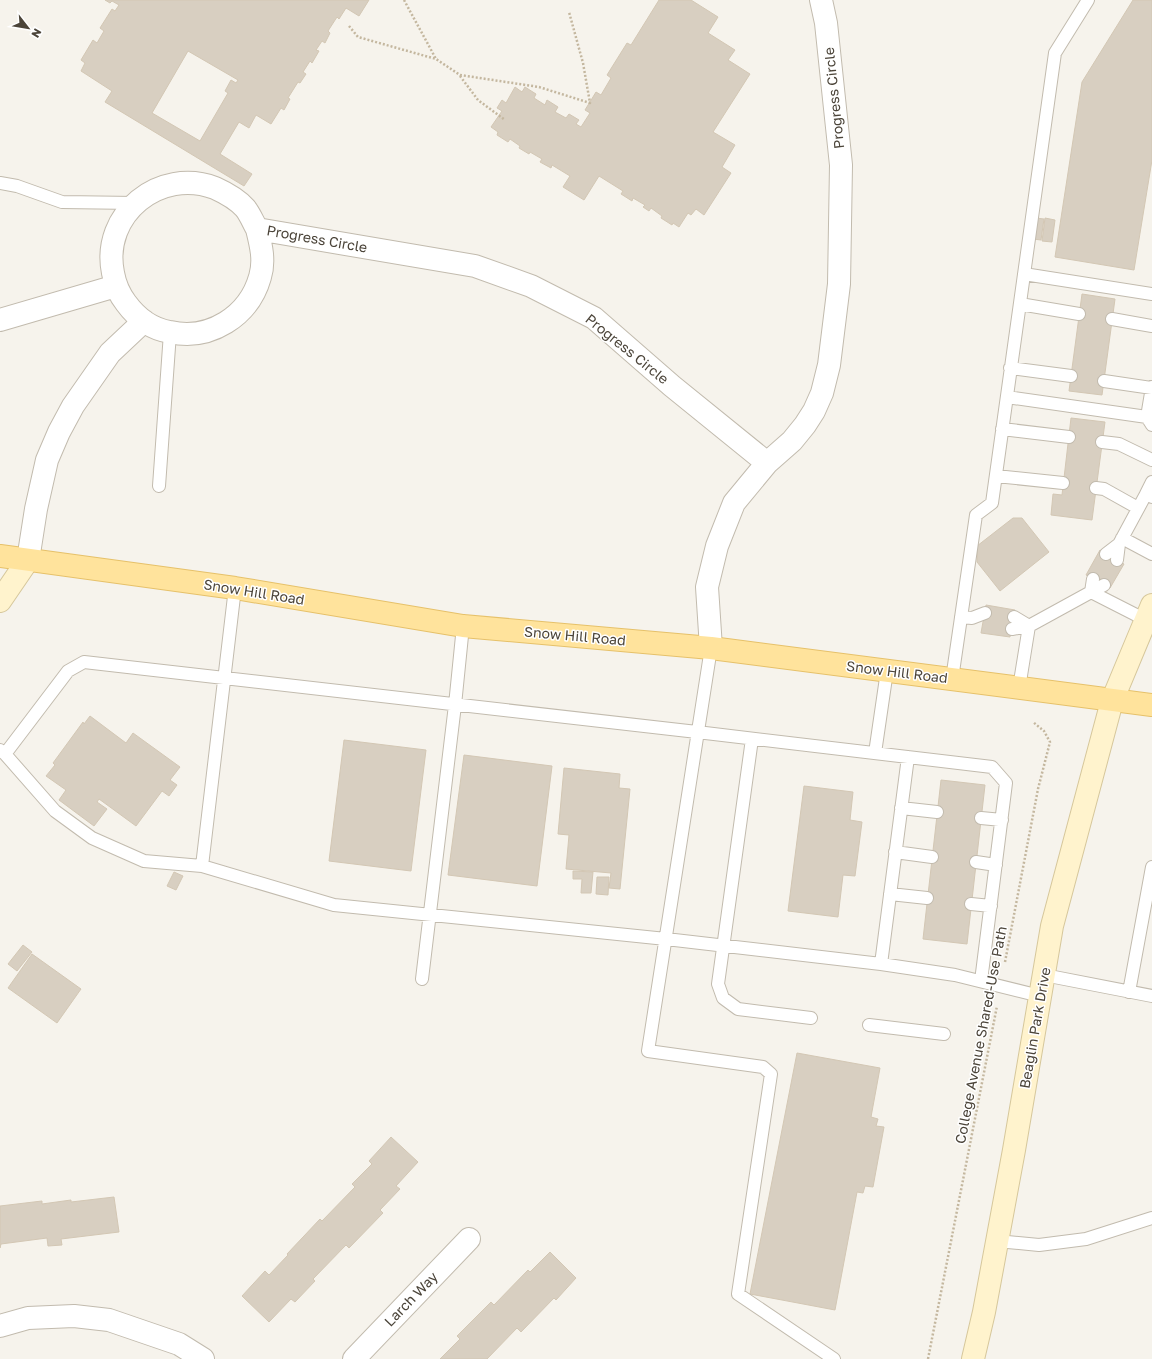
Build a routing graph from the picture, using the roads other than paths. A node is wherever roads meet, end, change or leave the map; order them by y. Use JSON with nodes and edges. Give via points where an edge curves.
{"nodes":[{"id":1,"x":821,"y":0,"type":"edge"},
{"id":2,"x":1088,"y":0,"type":"edge"},
{"id":3,"x":0,"y":183,"type":"edge"},
{"id":4,"x":135,"y":203,"type":"junction"},
{"id":5,"x":258,"y":229,"type":"junction"},
{"id":6,"x":1024,"y":274,"type":"junction"},
{"id":7,"x":116,"y":286,"type":"junction"},
{"id":8,"x":1152,"y":294,"type":"edge"},
{"id":9,"x":1020,"y":304,"type":"junction"},
{"id":10,"x":1079,"y":314,"type":"dead end"},
{"id":11,"x":0,"y":320,"type":"edge"},
{"id":12,"x":1112,"y":320,"type":"dead end"},
{"id":13,"x":144,"y":321,"type":"junction"},
{"id":14,"x":1152,"y":326,"type":"edge"},
{"id":15,"x":170,"y":333,"type":"junction"},
{"id":16,"x":1010,"y":368,"type":"junction"},
{"id":17,"x":1071,"y":376,"type":"dead end"},
{"id":18,"x":1104,"y":381,"type":"dead end"},
{"id":19,"x":1152,"y":387,"type":"edge"},
{"id":20,"x":1007,"y":396,"type":"junction"},
{"id":21,"x":1150,"y":421,"type":"edge"},
{"id":22,"x":1002,"y":429,"type":"junction"},
{"id":23,"x":1069,"y":437,"type":"dead end"},
{"id":24,"x":1102,"y":442,"type":"dead end"},
{"id":25,"x":1152,"y":460,"type":"edge"},
{"id":26,"x":766,"y":463,"type":"junction"},
{"id":27,"x":996,"y":476,"type":"junction"},
{"id":28,"x":1152,"y":482,"type":"edge"},
{"id":29,"x":1063,"y":483,"type":"dead end"},
{"id":30,"x":159,"y":486,"type":"dead end"},
{"id":31,"x":1096,"y":488,"type":"dead end"},
{"id":32,"x":1149,"y":495,"type":"edge"},
{"id":33,"x":1138,"y":508,"type":"junction"},
{"id":34,"x":1121,"y":541,"type":"junction"},
{"id":35,"x":1106,"y":554,"type":"dead end"},
{"id":36,"x":1152,"y":554,"type":"edge"},
{"id":37,"x":0,"y":556,"type":"edge"},
{"id":38,"x":28,"y":560,"type":"junction"},
{"id":39,"x":1117,"y":560,"type":"dead end"},
{"id":40,"x":1093,"y":579,"type":"dead end"},
{"id":41,"x":1104,"y":585,"type":"dead end"},
{"id":42,"x":235,"y":588,"type":"junction"},
{"id":43,"x":1091,"y":592,"type":"junction"},
{"id":44,"x":0,"y":601,"type":"edge"},
{"id":45,"x":1149,"y":612,"type":"edge"},
{"id":46,"x":985,"y":613,"type":"dead end"},
{"id":47,"x":966,"y":617,"type":"junction"},
{"id":48,"x":1014,"y":617,"type":"dead end"},
{"id":49,"x":463,"y":626,"type":"junction"},
{"id":50,"x":983,"y":626,"type":"dead end"},
{"id":51,"x":1028,"y":626,"type":"junction"},
{"id":52,"x":1012,"y":629,"type":"dead end"},
{"id":53,"x":711,"y":648,"type":"junction"},
{"id":54,"x":887,"y":671,"type":"junction"},
{"id":55,"x":225,"y":679,"type":"junction"},
{"id":56,"x":952,"y":679,"type":"junction"},
{"id":57,"x":1019,"y":688,"type":"junction"},
{"id":58,"x":1112,"y":701,"type":"junction"},
{"id":59,"x":455,"y":705,"type":"junction"},
{"id":60,"x":1152,"y":705,"type":"edge"},
{"id":61,"x":698,"y":732,"type":"junction"},
{"id":62,"x":752,"y":739,"type":"junction"},
{"id":63,"x":2,"y":752,"type":"edge"},
{"id":64,"x":875,"y":754,"type":"junction"},
{"id":65,"x":908,"y":757,"type":"junction"},
{"id":66,"x":901,"y":808,"type":"junction"},
{"id":67,"x":937,"y":812,"type":"dead end"},
{"id":68,"x":981,"y":818,"type":"dead end"},
{"id":69,"x":1002,"y":820,"type":"junction"},
{"id":70,"x":895,"y":852,"type":"junction"},
{"id":71,"x":932,"y":857,"type":"dead end"},
{"id":72,"x":976,"y":862,"type":"dead end"},
{"id":73,"x":996,"y":864,"type":"junction"},
{"id":74,"x":202,"y":866,"type":"junction"},
{"id":75,"x":1152,"y":867,"type":"edge"},
{"id":76,"x":890,"y":894,"type":"junction"},
{"id":77,"x":927,"y":898,"type":"dead end"},
{"id":78,"x":971,"y":904,"type":"dead end"},
{"id":79,"x":991,"y":906,"type":"junction"},
{"id":80,"x":430,"y":914,"type":"junction"},
{"id":81,"x":666,"y":939,"type":"junction"},
{"id":82,"x":724,"y":945,"type":"junction"},
{"id":83,"x":881,"y":964,"type":"junction"},
{"id":84,"x":422,"y":979,"type":"dead end"},
{"id":85,"x":981,"y":981,"type":"junction"},
{"id":86,"x":1042,"y":985,"type":"junction"},
{"id":87,"x":1129,"y":992,"type":"junction"},
{"id":88,"x":1152,"y":996,"type":"edge"},
{"id":89,"x":810,"y":1018,"type":"dead end"},
{"id":90,"x":869,"y":1025,"type":"dead end"},
{"id":91,"x":944,"y":1034,"type":"dead end"},
{"id":92,"x":1152,"y":1218,"type":"edge"},
{"id":93,"x":469,"y":1239,"type":"dead end"},
{"id":94,"x":997,"y":1241,"type":"junction"},
{"id":95,"x":0,"y":1326,"type":"edge"},
{"id":96,"x":203,"y":1359,"type":"edge"},
{"id":97,"x":354,"y":1359,"type":"edge"},
{"id":98,"x":834,"y":1359,"type":"edge"},
{"id":99,"x":973,"y":1359,"type":"edge"}],
"edges":[{"from":1,"to":26,"type":"street","name":"Progress Circle","via":[[826,23],[841,165],[839,284],[829,365],[819,399],[805,425],[792,441]]},
{"from":2,"to":6,"type":"lane","via":[[1055,53]]},
{"from":3,"to":4,"type":"lane","via":[[17,186],[62,202]]},
{"from":4,"to":5,"type":"street","name":"Progress Circle","via":[[155,189],[178,182],[203,184],[226,193],[245,208]]},
{"from":4,"to":7,"type":"street","name":"Progress Circle","via":[[121,221],[112,242],[111,264]]},
{"from":5,"to":15,"type":"street","name":"Progress Circle","via":[[263,252],[261,276],[252,298],[237,316],[217,328],[194,334]]},
{"from":5,"to":26,"type":"street","name":"Progress Circle","via":[[475,266],[531,286],[594,318]]},
{"from":6,"to":8,"type":"lane"},
{"from":6,"to":9,"type":"lane"},
{"from":7,"to":11,"type":"street"},
{"from":7,"to":13,"type":"street","name":"Progress Circle","via":[[132,311]]},
{"from":9,"to":10,"type":"lane"},
{"from":9,"to":16,"type":"lane"},
{"from":12,"to":14,"type":"lane"},
{"from":13,"to":15,"type":"street","name":"Progress Circle"},
{"from":13,"to":38,"type":"street","via":[[110,353],[73,406],[59,432],[47,460]]},
{"from":15,"to":30,"type":"lane"},
{"from":16,"to":17,"type":"lane"},
{"from":16,"to":20,"type":"lane"},
{"from":18,"to":19,"type":"lane"},
{"from":19,"to":21,"type":"lane"},
{"from":20,"to":21,"type":"lane"},
{"from":20,"to":22,"type":"lane"},
{"from":22,"to":23,"type":"lane"},
{"from":22,"to":27,"type":"lane"},
{"from":24,"to":25,"type":"lane","via":[[1120,444]]},
{"from":26,"to":53,"type":"street","name":"Progress Circle","via":[[734,502],[717,546],[707,587]]},
{"from":27,"to":29,"type":"lane"},
{"from":27,"to":47,"type":"lane","via":[[992,503],[976,515]]},
{"from":28,"to":32,"type":"lane"},
{"from":31,"to":33,"type":"lane"},
{"from":32,"to":33,"type":"lane"},
{"from":33,"to":34,"type":"lane"},
{"from":34,"to":35,"type":"lane"},
{"from":34,"to":36,"type":"lane"},
{"from":34,"to":39,"type":"lane"},
{"from":37,"to":38,"type":"main road","name":"Snow Hill Road"},
{"from":38,"to":42,"type":"main road","name":"Snow Hill Road"},
{"from":38,"to":44,"type":"main road"},
{"from":40,"to":43,"type":"lane"},
{"from":41,"to":43,"type":"lane"},
{"from":42,"to":49,"type":"main road","name":"Snow Hill Road"},
{"from":42,"to":55,"type":"lane"},
{"from":43,"to":45,"type":"lane"},
{"from":43,"to":51,"type":"lane"},
{"from":45,"to":58,"type":"main road","name":"Beaglin Park Drive"},
{"from":46,"to":47,"type":"lane"},
{"from":47,"to":50,"type":"lane"},
{"from":47,"to":56,"type":"lane"},
{"from":48,"to":51,"type":"lane"},
{"from":49,"to":53,"type":"main road","name":"Snow Hill Road"},
{"from":49,"to":59,"type":"lane"},
{"from":51,"to":52,"type":"lane"},
{"from":51,"to":57,"type":"lane"},
{"from":53,"to":54,"type":"main road","name":"Snow Hill Road"},
{"from":53,"to":61,"type":"lane"},
{"from":54,"to":56,"type":"main road","name":"Snow Hill Road"},
{"from":54,"to":64,"type":"lane"},
{"from":55,"to":59,"type":"lane"},
{"from":55,"to":63,"type":"lane","via":[[84,662],[68,671]]},
{"from":55,"to":74,"type":"lane"},
{"from":56,"to":57,"type":"main road","name":"Snow Hill Road"},
{"from":57,"to":58,"type":"main road","name":"Snow Hill Road"},
{"from":58,"to":60,"type":"main road","name":"Snow Hill Road"},
{"from":58,"to":86,"type":"main road","name":"Beaglin Park Drive","via":[[1052,926]]},
{"from":59,"to":61,"type":"lane"},
{"from":59,"to":80,"type":"lane"},
{"from":61,"to":62,"type":"lane"},
{"from":61,"to":81,"type":"lane"},
{"from":62,"to":64,"type":"lane"},
{"from":62,"to":82,"type":"lane"},
{"from":63,"to":74,"type":"lane","via":[[54,810],[92,838],[144,861]]},
{"from":64,"to":65,"type":"lane"},
{"from":65,"to":66,"type":"lane"},
{"from":65,"to":69,"type":"lane","via":[[992,767],[1006,783]]},
{"from":66,"to":67,"type":"lane"},
{"from":66,"to":70,"type":"lane"},
{"from":68,"to":69,"type":"lane"},
{"from":69,"to":73,"type":"lane"},
{"from":70,"to":71,"type":"lane"},
{"from":70,"to":76,"type":"lane"},
{"from":72,"to":73,"type":"lane"},
{"from":73,"to":79,"type":"lane"},
{"from":74,"to":80,"type":"lane","via":[[334,905]]},
{"from":75,"to":87,"type":"lane"},
{"from":76,"to":77,"type":"lane"},
{"from":76,"to":83,"type":"lane"},
{"from":78,"to":79,"type":"lane"},
{"from":79,"to":85,"type":"lane"},
{"from":80,"to":81,"type":"lane"},
{"from":80,"to":84,"type":"lane"},
{"from":81,"to":82,"type":"lane"},
{"from":81,"to":98,"type":"lane","via":[[648,1051],[763,1066],[771,1074],[738,1294]]},
{"from":82,"to":83,"type":"lane"},
{"from":82,"to":89,"type":"lane","via":[[718,984],[723,998],[738,1009]]},
{"from":83,"to":85,"type":"lane"},
{"from":85,"to":86,"type":"lane","via":[[1000,986]]},
{"from":86,"to":87,"type":"lane"},
{"from":86,"to":94,"type":"main road","name":"Beaglin Park Drive"},
{"from":87,"to":88,"type":"lane"},
{"from":90,"to":91,"type":"lane"},
{"from":92,"to":94,"type":"lane","via":[[1086,1239],[1039,1245]]},
{"from":93,"to":97,"type":"street","name":"Larch Way"},
{"from":94,"to":99,"type":"main road","name":"Beaglin Park Drive"},
{"from":95,"to":96,"type":"street","via":[[28,1318],[74,1316],[109,1320],[179,1344]]}]}
